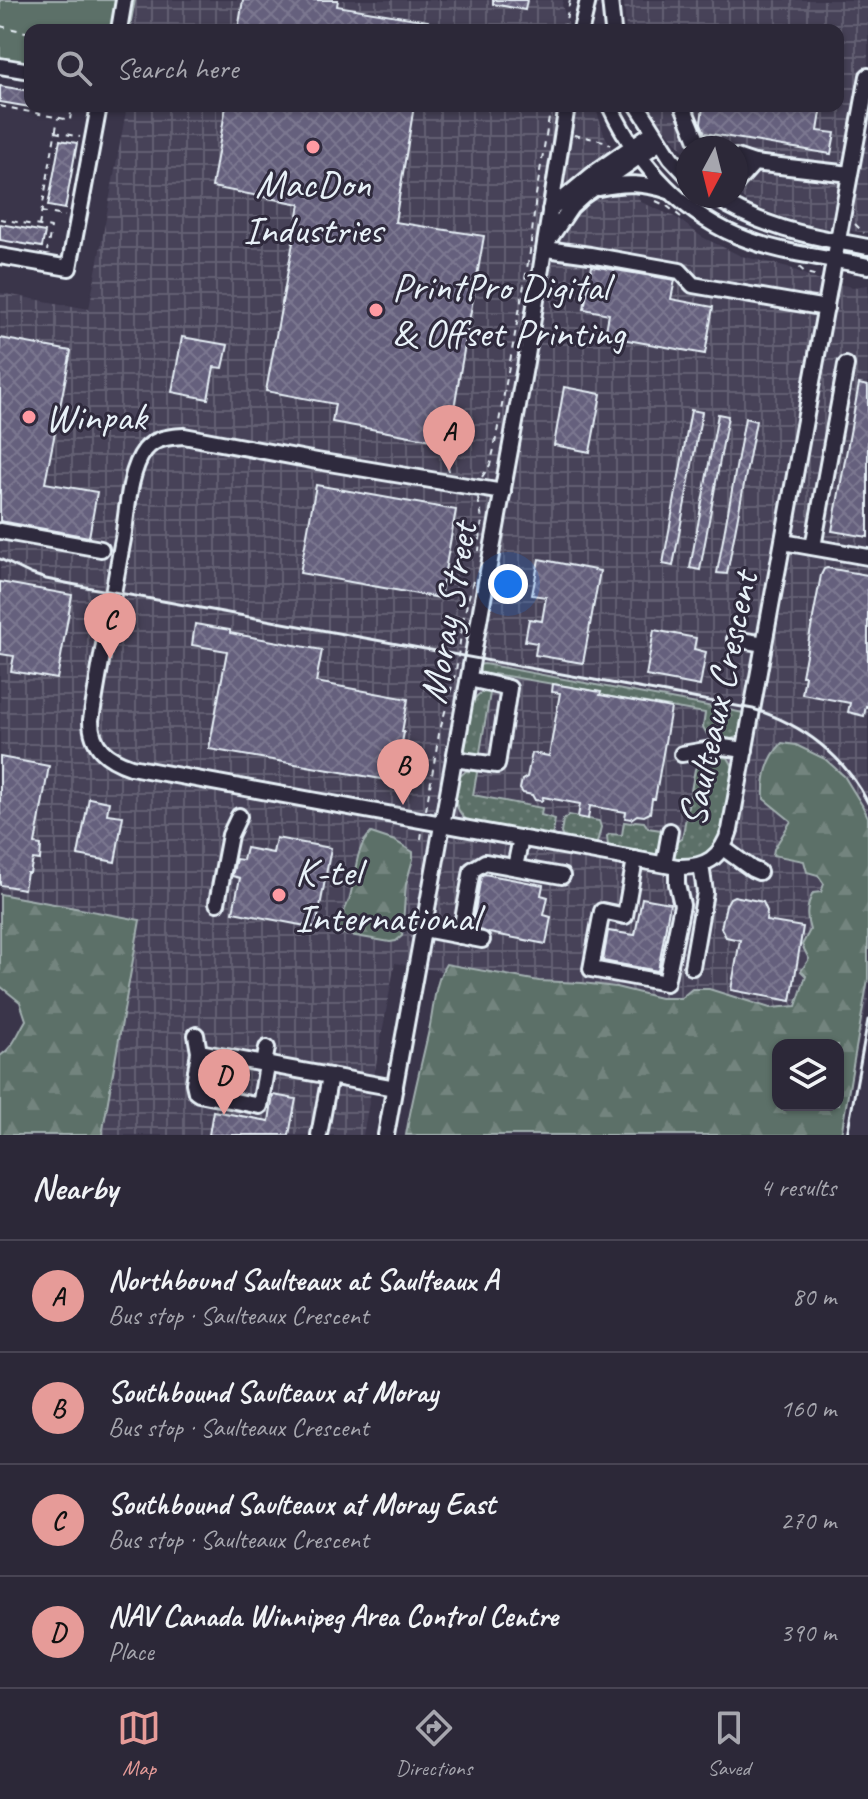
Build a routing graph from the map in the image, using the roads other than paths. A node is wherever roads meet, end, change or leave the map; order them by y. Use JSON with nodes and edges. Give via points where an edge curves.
{"nodes":[{"id":1,"x":124,"y":0,"type":"edge"},
{"id":2,"x":589,"y":0,"type":"edge"},
{"id":3,"x":610,"y":0,"type":"edge"},
{"id":4,"x":120,"y":24,"type":"edge"},
{"id":5,"x":583,"y":24,"type":"edge"},
{"id":6,"x":591,"y":24,"type":"edge"},
{"id":7,"x":612,"y":24,"type":"edge"},
{"id":8,"x":0,"y":66,"type":"edge"},
{"id":9,"x":24,"y":70,"type":"edge"},
{"id":10,"x":868,"y":76,"type":"edge"},
{"id":11,"x":98,"y":112,"type":"edge"},
{"id":12,"x":566,"y":112,"type":"edge"},
{"id":13,"x":613,"y":112,"type":"edge"},
{"id":14,"x":641,"y":112,"type":"edge"},
{"id":15,"x":685,"y":112,"type":"edge"},
{"id":16,"x":863,"y":130,"type":"edge"},
{"id":17,"x":695,"y":136,"type":"edge"},
{"id":18,"x":656,"y":137,"type":"junction"},
{"id":19,"x":636,"y":151,"type":"junction"},
{"id":20,"x":748,"y":161,"type":"edge"},
{"id":21,"x":676,"y":163,"type":"edge"},
{"id":22,"x":754,"y":163,"type":"junction"},
{"id":23,"x":748,"y":170,"type":"edge"},
{"id":24,"x":850,"y":174,"type":"junction"},
{"id":25,"x":595,"y":189,"type":"junction"},
{"id":26,"x":671,"y":191,"type":"junction"},
{"id":27,"x":737,"y":208,"type":"edge"},
{"id":28,"x":550,"y":210,"type":"junction"},
{"id":29,"x":838,"y":242,"type":"junction"},
{"id":30,"x":546,"y":246,"type":"junction"},
{"id":31,"x":868,"y":247,"type":"edge"},
{"id":32,"x":0,"y":256,"type":"edge"},
{"id":33,"x":835,"y":259,"type":"junction"},
{"id":34,"x":868,"y":266,"type":"edge"},
{"id":35,"x":826,"y":308,"type":"junction"},
{"id":36,"x":846,"y":365,"type":"dead end"},
{"id":37,"x":503,"y":492,"type":"junction"},
{"id":38,"x":0,"y":531,"type":"edge"},
{"id":39,"x":783,"y":542,"type":"junction"},
{"id":40,"x":813,"y":547,"type":"junction"},
{"id":41,"x":101,"y":549,"type":"dead end"},
{"id":42,"x":868,"y":557,"type":"edge"},
{"id":43,"x":735,"y":639,"type":"dead end"},
{"id":44,"x":764,"y":644,"type":"junction"},
{"id":45,"x":469,"y":679,"type":"junction"},
{"id":46,"x":745,"y":750,"type":"junction"},
{"id":47,"x":682,"y":754,"type":"dead end"},
{"id":48,"x":454,"y":759,"type":"junction"},
{"id":49,"x":239,"y":816,"type":"dead end"},
{"id":50,"x":443,"y":823,"type":"junction"},
{"id":51,"x":670,"y":831,"type":"dead end"},
{"id":52,"x":521,"y":838,"type":"junction"},
{"id":53,"x":568,"y":846,"type":"junction"},
{"id":54,"x":723,"y":848,"type":"junction"},
{"id":55,"x":635,"y":859,"type":"junction"},
{"id":56,"x":701,"y":865,"type":"junction"},
{"id":57,"x":671,"y":866,"type":"junction"},
{"id":58,"x":515,"y":867,"type":"junction"},
{"id":59,"x":759,"y":872,"type":"dead end"},
{"id":60,"x":217,"y":903,"type":"dead end"},
{"id":61,"x":424,"y":929,"type":"junction"},
{"id":62,"x":460,"y":936,"type":"junction"},
{"id":63,"x":482,"y":940,"type":"dead end"},
{"id":64,"x":692,"y":967,"type":"dead end"},
{"id":65,"x":196,"y":1035,"type":"dead end"},
{"id":66,"x":267,"y":1048,"type":"dead end"},
{"id":67,"x":199,"y":1052,"type":"junction"},
{"id":68,"x":299,"y":1053,"type":"dead end"},
{"id":69,"x":266,"y":1065,"type":"junction"},
{"id":70,"x":296,"y":1070,"type":"junction"},
{"id":71,"x":330,"y":1076,"type":"junction"},
{"id":72,"x":395,"y":1088,"type":"junction"},
{"id":73,"x":319,"y":1135,"type":"edge"},
{"id":74,"x":386,"y":1135,"type":"edge"}],
"edges":[{"from":1,"to":4,"type":"street"},
{"from":2,"to":5,"type":"street"},
{"from":2,"to":6,"type":"street"},
{"from":3,"to":7,"type":"street"},
{"from":8,"to":9,"type":"street"},
{"from":10,"to":16,"type":"street","name":"Saulteaux Crescent"},
{"from":11,"to":32,"type":"street","via":[[69,268]]},
{"from":12,"to":28,"type":"street","name":"Moray Street"},
{"from":13,"to":19,"type":"street"},
{"from":14,"to":18,"type":"street"},
{"from":15,"to":17,"type":"street"},
{"from":16,"to":24,"type":"street","name":"Saulteaux Crescent"},
{"from":18,"to":19,"type":"street","name":"Moray Street"},
{"from":18,"to":21,"type":"street"},
{"from":19,"to":25,"type":"street","name":"Moray Street"},
{"from":19,"to":26,"type":"street"},
{"from":19,"to":28,"type":"street","name":"Moray Street"},
{"from":20,"to":22,"type":"street"},
{"from":22,"to":23,"type":"street"},
{"from":22,"to":24,"type":"street"},
{"from":24,"to":29,"type":"street","name":"Saulteaux Crescent"},
{"from":25,"to":26,"type":"street","via":[[633,183]]},
{"from":25,"to":30,"type":"street","name":"Moray Street","via":[[571,207]]},
{"from":26,"to":33,"type":"street","via":[[707,220],[745,239]]},
{"from":27,"to":29,"type":"street","via":[[765,224]]},
{"from":28,"to":30,"type":"street","name":"Moray Street"},
{"from":29,"to":31,"type":"street"},
{"from":29,"to":33,"type":"street","name":"Saulteaux Crescent"},
{"from":30,"to":35,"type":"street","via":[[680,271],[693,285]]},
{"from":30,"to":37,"type":"street","name":"Moray Street"},
{"from":33,"to":34,"type":"street"},
{"from":33,"to":35,"type":"street","name":"Saulteaux Crescent"},
{"from":35,"to":39,"type":"street","name":"Saulteaux Crescent"},
{"from":36,"to":40,"type":"street"},
{"from":37,"to":45,"type":"street","name":"Moray Street"},
{"from":37,"to":50,"type":"street","name":"Saulteaux Crescent","via":[[184,436],[154,441],[135,469],[91,720],[100,750],[131,767]]},
{"from":38,"to":41,"type":"street"},
{"from":39,"to":40,"type":"street"},
{"from":39,"to":44,"type":"street","name":"Saulteaux Crescent"},
{"from":40,"to":42,"type":"street"},
{"from":43,"to":44,"type":"street"},
{"from":44,"to":46,"type":"street","name":"Saulteaux Crescent"},
{"from":45,"to":48,"type":"street","name":"Moray Street"},
{"from":45,"to":48,"type":"street","via":[[509,688],[497,765]]},
{"from":46,"to":47,"type":"street","via":[[723,747]]},
{"from":46,"to":54,"type":"street","name":"Saulteaux Crescent"},
{"from":48,"to":50,"type":"street","name":"Moray Street"},
{"from":49,"to":60,"type":"street","via":[[230,835]]},
{"from":50,"to":52,"type":"street","name":"Saulteaux Crescent"},
{"from":50,"to":61,"type":"street","name":"Moray Street"},
{"from":51,"to":57,"type":"street"},
{"from":52,"to":53,"type":"street","name":"Saulteaux Crescent"},
{"from":52,"to":58,"type":"street"},
{"from":53,"to":55,"type":"street","name":"Saulteaux Crescent"},
{"from":53,"to":58,"type":"street","via":[[562,877]]},
{"from":54,"to":56,"type":"street","name":"Saulteaux Crescent"},
{"from":54,"to":59,"type":"street"},
{"from":55,"to":57,"type":"street","name":"Saulteaux Crescent"},
{"from":55,"to":57,"type":"street","via":[[625,916],[602,911],[591,969],[666,983],[682,905]]},
{"from":56,"to":57,"type":"street","name":"Saulteaux Crescent"},
{"from":56,"to":64,"type":"street","via":[[705,892]]},
{"from":58,"to":62,"type":"street","via":[[485,862],[472,870]]},
{"from":61,"to":62,"type":"street"},
{"from":61,"to":72,"type":"street","name":"Moray Street"},
{"from":62,"to":63,"type":"street"},
{"from":65,"to":67,"type":"street"},
{"from":66,"to":69,"type":"street"},
{"from":67,"to":69,"type":"street"},
{"from":67,"to":69,"type":"street","via":[[194,1088],[206,1096],[260,1106]]},
{"from":68,"to":70,"type":"street"},
{"from":69,"to":70,"type":"street"},
{"from":70,"to":71,"type":"street"},
{"from":71,"to":72,"type":"street"},
{"from":71,"to":73,"type":"street"},
{"from":72,"to":74,"type":"street","name":"Moray Street"}]}
